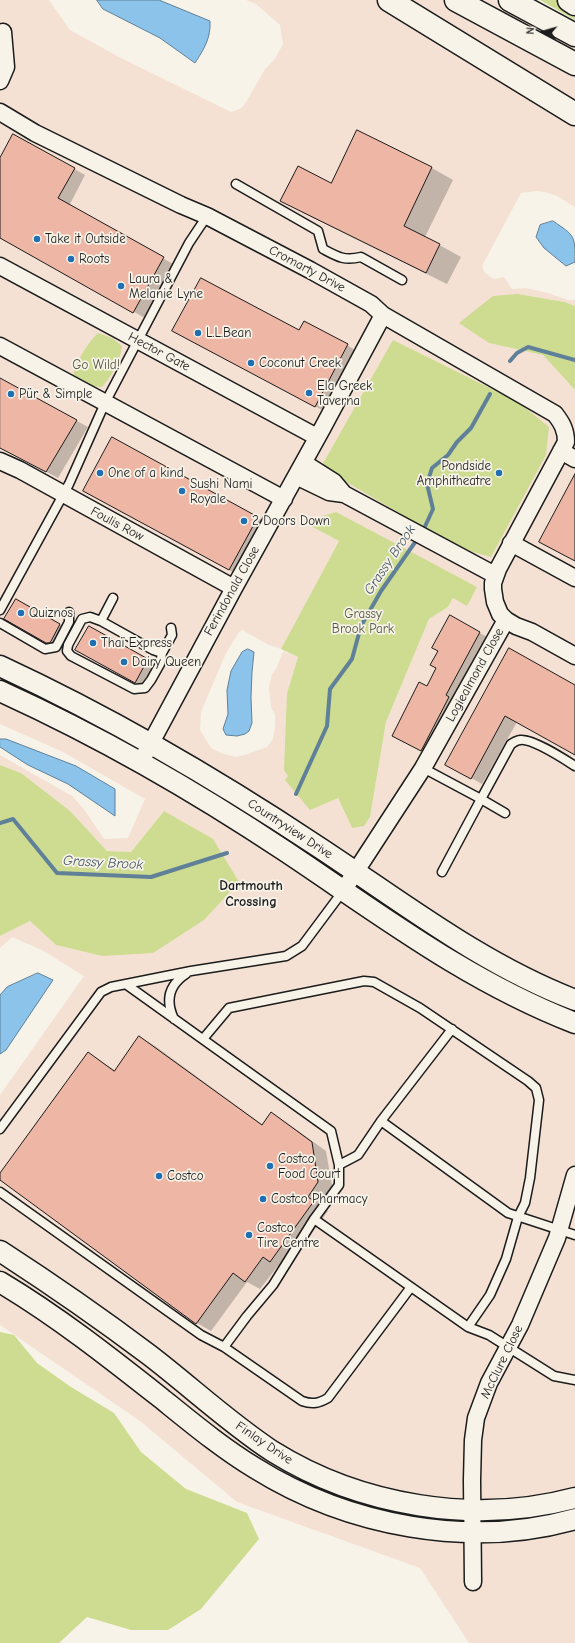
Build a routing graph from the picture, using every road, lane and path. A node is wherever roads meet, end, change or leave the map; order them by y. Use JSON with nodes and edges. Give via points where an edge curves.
{"nodes":[{"id":1,"x":389,"y":0,"type":"edge"},
{"id":2,"x":456,"y":0,"type":"edge"},
{"id":3,"x":510,"y":0,"type":"edge"},
{"id":4,"x":569,"y":0,"type":"edge"},
{"id":5,"x":575,"y":4,"type":"edge"},
{"id":6,"x":3,"y":32,"type":"dead end"},
{"id":7,"x":575,"y":35,"type":"edge"},
{"id":8,"x":575,"y":64,"type":"edge"},
{"id":9,"x":0,"y":81,"type":"edge"},
{"id":10,"x":0,"y":112,"type":"edge"},
{"id":11,"x":575,"y":114,"type":"edge"},
{"id":12,"x":236,"y":184,"type":"dead end"},
{"id":13,"x":207,"y":216,"type":"junction"},
{"id":14,"x":0,"y":266,"type":"edge"},
{"id":15,"x":402,"y":280,"type":"dead end"},
{"id":16,"x":383,"y":315,"type":"junction"},
{"id":17,"x":138,"y":340,"type":"junction"},
{"id":18,"x":0,"y":346,"type":"edge"},
{"id":19,"x":105,"y":403,"type":"junction"},
{"id":20,"x":317,"y":438,"type":"junction"},
{"id":21,"x":561,"y":451,"type":"junction"},
{"id":22,"x":575,"y":459,"type":"edge"},
{"id":23,"x":0,"y":461,"type":"edge"},
{"id":24,"x":300,"y":470,"type":"junction"},
{"id":25,"x":63,"y":495,"type":"junction"},
{"id":26,"x":284,"y":499,"type":"junction"},
{"id":27,"x":511,"y":543,"type":"junction"},
{"id":28,"x":488,"y":572,"type":"junction"},
{"id":29,"x":575,"y":578,"type":"edge"},
{"id":30,"x":234,"y":588,"type":"junction"},
{"id":31,"x":113,"y":598,"type":"dead end"},
{"id":32,"x":0,"y":610,"type":"edge"},
{"id":33,"x":69,"y":612,"type":"dead end"},
{"id":34,"x":506,"y":620,"type":"junction"},
{"id":35,"x":101,"y":621,"type":"junction"},
{"id":36,"x":0,"y":623,"type":"edge"},
{"id":37,"x":170,"y":628,"type":"dead end"},
{"id":38,"x":162,"y":653,"type":"junction"},
{"id":39,"x":575,"y":656,"type":"edge"},
{"id":40,"x":0,"y":666,"type":"edge"},
{"id":41,"x":0,"y":691,"type":"edge"},
{"id":42,"x":150,"y":744,"type":"junction"},
{"id":43,"x":140,"y":762,"type":"junction"},
{"id":44,"x":575,"y":766,"type":"edge"},
{"id":45,"x":423,"y":768,"type":"junction"},
{"id":46,"x":481,"y":799,"type":"junction"},
{"id":47,"x":505,"y":813,"type":"dead end"},
{"id":48,"x":356,"y":871,"type":"junction"},
{"id":49,"x":442,"y":872,"type":"dead end"},
{"id":50,"x":343,"y":890,"type":"junction"},
{"id":51,"x":191,"y":971,"type":"junction"},
{"id":52,"x":127,"y":985,"type":"junction"},
{"id":53,"x":575,"y":1000,"type":"edge"},
{"id":54,"x":174,"y":1020,"type":"junction"},
{"id":55,"x":575,"y":1023,"type":"edge"},
{"id":56,"x":452,"y":1029,"type":"junction"},
{"id":57,"x":203,"y":1039,"type":"junction"},
{"id":58,"x":381,"y":1121,"type":"junction"},
{"id":59,"x":0,"y":1129,"type":"edge"},
{"id":60,"x":339,"y":1165,"type":"junction"},
{"id":61,"x":575,"y":1175,"type":"edge"},
{"id":62,"x":0,"y":1192,"type":"edge"},
{"id":63,"x":518,"y":1217,"type":"junction"},
{"id":64,"x":314,"y":1219,"type":"junction"},
{"id":65,"x":560,"y":1230,"type":"junction"},
{"id":66,"x":575,"y":1235,"type":"edge"},
{"id":67,"x":0,"y":1251,"type":"edge"},
{"id":68,"x":0,"y":1282,"type":"edge"},
{"id":69,"x":411,"y":1287,"type":"junction"},
{"id":70,"x":468,"y":1328,"type":"junction"},
{"id":71,"x":224,"y":1347,"type":"junction"},
{"id":72,"x":509,"y":1348,"type":"junction"},
{"id":73,"x":575,"y":1380,"type":"edge"},
{"id":74,"x":575,"y":1498,"type":"edge"},
{"id":75,"x":472,"y":1510,"type":"junction"},
{"id":76,"x":575,"y":1519,"type":"edge"},
{"id":77,"x":472,"y":1532,"type":"junction"},
{"id":78,"x":473,"y":1582,"type":"dead end"}],
"edges":[{"from":1,"to":11,"type":"highway"},
{"from":2,"to":8,"type":"highway"},
{"from":3,"to":7,"type":"highway"},
{"from":4,"to":5,"type":"highway"},
{"from":6,"to":9,"type":"street","via":[[6,67]]},
{"from":10,"to":13,"type":"street","name":"Cromarty Drive","via":[[35,133]]},
{"from":12,"to":15,"type":"lane","via":[[318,231],[323,249],[340,258],[350,260],[361,257]]},
{"from":13,"to":16,"type":"street","name":"Cromarty Drive","via":[[364,300]]},
{"from":13,"to":17,"type":"lane","via":[[189,243]]},
{"from":14,"to":17,"type":"street","name":"Hector Gate"},
{"from":16,"to":20,"type":"street","name":"Ferindonald Close"},
{"from":16,"to":21,"type":"street","name":"Cromarty Drive","via":[[555,414],[566,435],[566,442]]},
{"from":17,"to":19,"type":"lane"},
{"from":17,"to":20,"type":"street","name":"Hector Gate"},
{"from":18,"to":19,"type":"street"},
{"from":19,"to":25,"type":"lane"},
{"from":19,"to":26,"type":"street"},
{"from":20,"to":24,"type":"street","name":"Ferindonald Close"},
{"from":21,"to":22,"type":"street"},
{"from":21,"to":27,"type":"street","name":"Logiealmond Close"},
{"from":23,"to":25,"type":"street","name":"Foulis Row"},
{"from":24,"to":26,"type":"street","name":"Ferindonald Close"},
{"from":24,"to":28,"type":"street","via":[[329,492],[344,494]]},
{"from":25,"to":30,"type":"street","name":"Foulis Row"},
{"from":25,"to":32,"type":"lane"},
{"from":26,"to":30,"type":"street","name":"Ferindonald Close"},
{"from":27,"to":28,"type":"street","name":"Logiealmond Close"},
{"from":27,"to":29,"type":"street"},
{"from":28,"to":34,"type":"street","name":"Logiealmond Close","via":[[497,608]]},
{"from":30,"to":42,"type":"street","name":"Ferindonald Close"},
{"from":31,"to":35,"type":"lane"},
{"from":33,"to":36,"type":"lane","via":[[69,622],[56,647],[45,649]]},
{"from":34,"to":39,"type":"street"},
{"from":34,"to":45,"type":"street","name":"Logiealmond Close"},
{"from":35,"to":38,"type":"lane"},
{"from":35,"to":38,"type":"lane","via":[[90,617],[82,619],[68,645],[67,651],[71,656],[134,689],[145,688],[160,664]]},
{"from":37,"to":38,"type":"lane","via":[[172,635]]},
{"from":40,"to":42,"type":"street","name":"Countryview Drive","via":[[76,703]]},
{"from":41,"to":43,"type":"street","name":"Countryview Drive"},
{"from":42,"to":43,"type":"street","name":"Ferindonald Close"},
{"from":42,"to":48,"type":"street","name":"Countryview Drive","via":[[266,813]]},
{"from":43,"to":50,"type":"street","name":"Countryview Drive","via":[[248,827]]},
{"from":44,"to":46,"type":"lane","via":[[545,749],[520,740],[511,744]]},
{"from":45,"to":46,"type":"lane"},
{"from":45,"to":48,"type":"street","name":"Logiealmond Close"},
{"from":46,"to":47,"type":"lane"},
{"from":46,"to":49,"type":"lane"},
{"from":48,"to":50,"type":"street","name":"Logiealmond Close"},
{"from":48,"to":53,"type":"street","name":"Countryview Drive","via":[[475,951],[524,978]]},
{"from":50,"to":51,"type":"lane","via":[[302,946],[286,956]]},
{"from":50,"to":55,"type":"street","name":"Countryview Drive","via":[[434,952],[476,977],[535,1007]]},
{"from":51,"to":52,"type":"lane"},
{"from":51,"to":54,"type":"lane","via":[[177,980],[169,994],[170,1012]]},
{"from":52,"to":54,"type":"lane"},
{"from":52,"to":59,"type":"lane","via":[[101,992],[93,1000]]},
{"from":54,"to":57,"type":"lane"},
{"from":56,"to":57,"type":"lane","via":[[374,982],[364,981],[229,1008]]},
{"from":56,"to":58,"type":"lane"},
{"from":56,"to":63,"type":"lane","via":[[536,1088],[539,1100],[530,1178],[525,1203]]},
{"from":57,"to":60,"type":"lane","via":[[330,1131]]},
{"from":58,"to":60,"type":"lane","via":[[358,1154]]},
{"from":58,"to":63,"type":"lane","via":[[508,1213]]},
{"from":60,"to":64,"type":"lane","via":[[339,1185]]},
{"from":61,"to":65,"type":"street","name":"McClure Close"},
{"from":62,"to":71,"type":"lane","via":[[201,1334]]},
{"from":63,"to":65,"type":"lane"},
{"from":63,"to":70,"type":"lane","via":[[506,1259],[490,1295]]},
{"from":64,"to":69,"type":"lane"},
{"from":64,"to":71,"type":"lane","via":[[273,1285]]},
{"from":65,"to":66,"type":"lane"},
{"from":65,"to":72,"type":"street","name":"McClure Close"},
{"from":67,"to":75,"type":"street","name":"Finlay Drive","via":[[97,1317],[235,1424],[291,1462],[332,1482],[373,1495],[414,1504]]},
{"from":68,"to":77,"type":"street","name":"Finlay Drive","via":[[93,1346],[218,1443],[276,1480],[318,1499],[381,1520],[424,1528]]},
{"from":69,"to":70,"type":"lane"},
{"from":69,"to":71,"type":"lane","via":[[328,1398],[318,1403],[309,1404],[302,1401]]},
{"from":70,"to":72,"type":"lane","via":[[489,1335]]},
{"from":72,"to":73,"type":"lane","via":[[554,1376]]},
{"from":72,"to":75,"type":"street","name":"McClure Close","via":[[489,1383],[476,1418],[473,1440]]},
{"from":74,"to":75,"type":"street","name":"Finlay Drive","via":[[513,1510]]},
{"from":75,"to":77,"type":"street","name":"McClure Close"},
{"from":76,"to":77,"type":"street","name":"Finlay Drive","via":[[530,1529]]},
{"from":77,"to":78,"type":"street","name":"McClure Close"}]}
